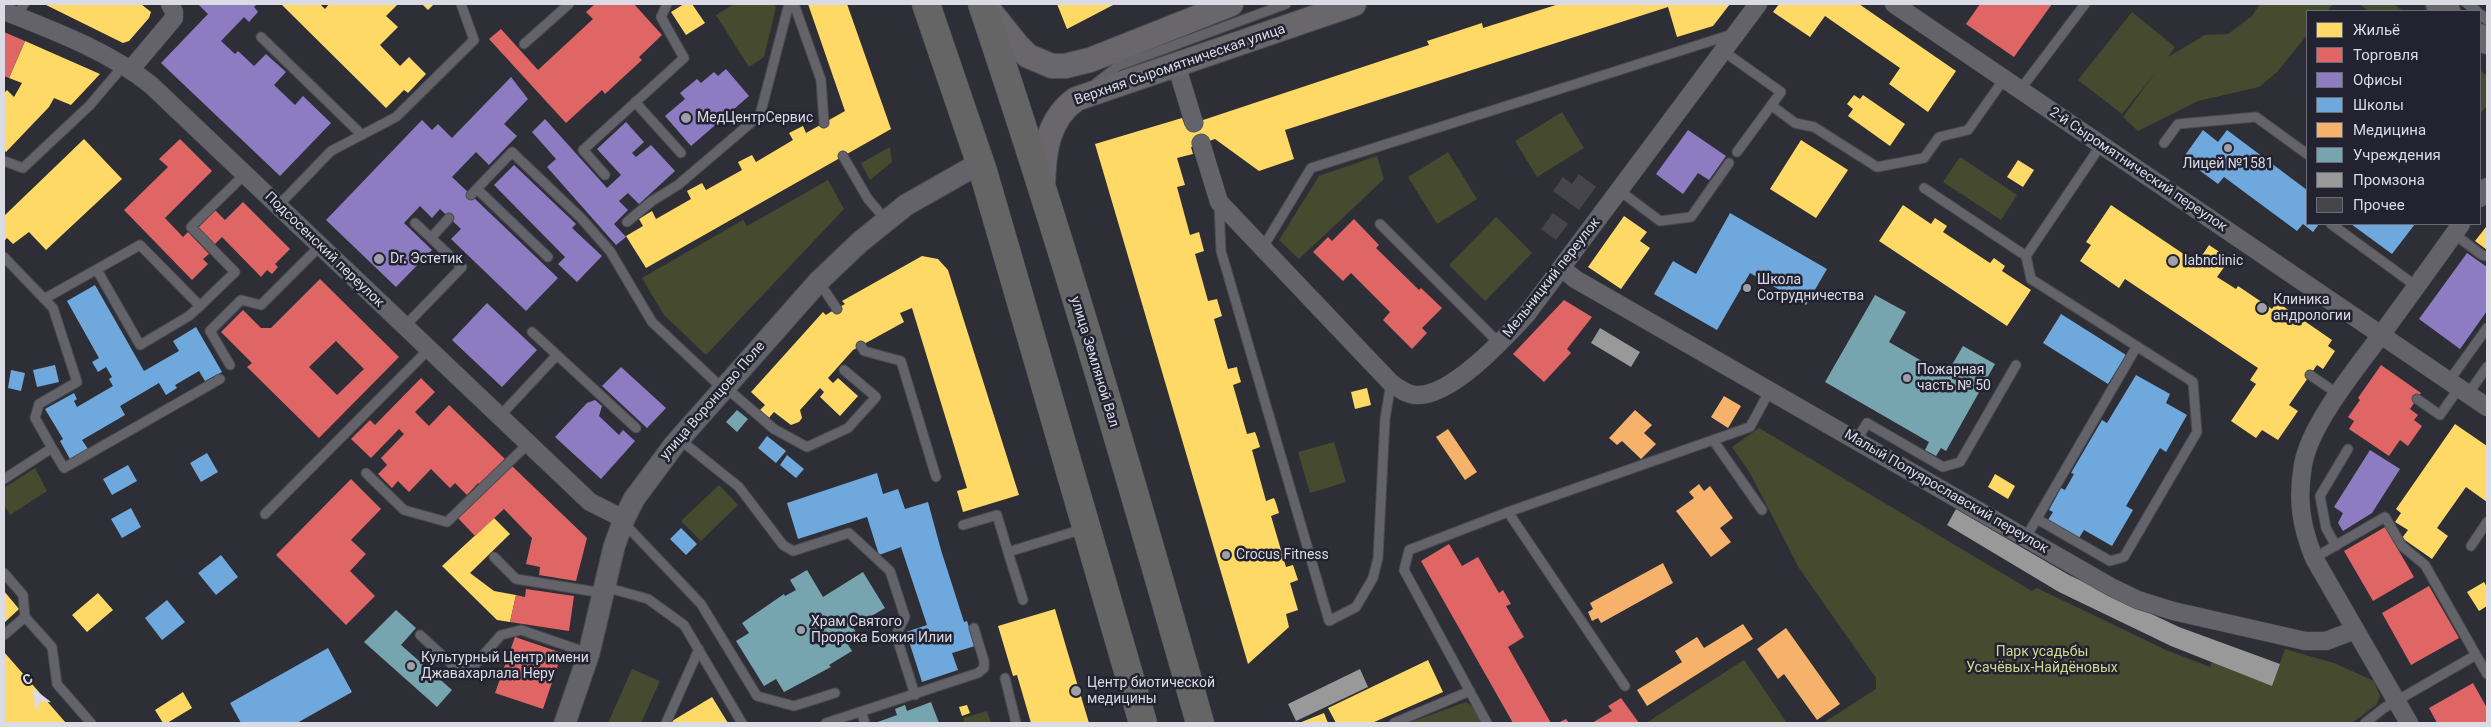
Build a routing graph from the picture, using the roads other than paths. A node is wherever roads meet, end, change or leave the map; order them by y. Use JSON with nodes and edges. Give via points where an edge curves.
{"nodes":[{"id":1,"x":170,"y":4,"type":"edge"},
{"id":2,"x":461,"y":4,"type":"edge"},
{"id":3,"x":568,"y":4,"type":"edge"},
{"id":4,"x":668,"y":4,"type":"edge"},
{"id":5,"x":789,"y":4,"type":"edge"},
{"id":6,"x":794,"y":4,"type":"edge"},
{"id":7,"x":926,"y":4,"type":"edge"},
{"id":8,"x":983,"y":4,"type":"edge"},
{"id":9,"x":1286,"y":4,"type":"edge"},
{"id":10,"x":1354,"y":4,"type":"edge"},
{"id":11,"x":1758,"y":4,"type":"edge"},
{"id":12,"x":1894,"y":4,"type":"edge"},
{"id":13,"x":2085,"y":4,"type":"edge"},
{"id":14,"x":1223,"y":5,"type":"edge"},
{"id":15,"x":15,"y":10,"type":"edge"},
{"id":16,"x":1736,"y":33,"type":"junction"},
{"id":17,"x":261,"y":37,"type":"dead end"},
{"id":18,"x":524,"y":44,"type":"dead end"},
{"id":19,"x":1723,"y":50,"type":"junction"},
{"id":20,"x":1176,"y":64,"type":"junction"},
{"id":21,"x":1065,"y":66,"type":"junction"},
{"id":22,"x":1118,"y":66,"type":"junction"},
{"id":23,"x":127,"y":67,"type":"junction"},
{"id":24,"x":2004,"y":79,"type":"junction"},
{"id":25,"x":2020,"y":90,"type":"junction"},
{"id":26,"x":1076,"y":99,"type":"junction"},
{"id":27,"x":636,"y":102,"type":"junction"},
{"id":28,"x":1771,"y":105,"type":"junction"},
{"id":29,"x":824,"y":123,"type":"dead end"},
{"id":30,"x":1194,"y":123,"type":"dead end"},
{"id":31,"x":362,"y":135,"type":"junction"},
{"id":32,"x":1201,"y":144,"type":"dead end"},
{"id":33,"x":2164,"y":144,"type":"dead end"},
{"id":34,"x":2102,"y":145,"type":"junction"},
{"id":35,"x":1737,"y":152,"type":"dead end"},
{"id":36,"x":681,"y":153,"type":"dead end"},
{"id":37,"x":2306,"y":153,"type":"edge"},
{"id":38,"x":843,"y":156,"type":"dead end"},
{"id":39,"x":4,"y":161,"type":"edge"},
{"id":40,"x":980,"y":163,"type":"junction"},
{"id":41,"x":1729,"y":163,"type":"dead end"},
{"id":42,"x":245,"y":174,"type":"junction"},
{"id":43,"x":606,"y":175,"type":"dead end"},
{"id":44,"x":1924,"y":188,"type":"dead end"},
{"id":45,"x":1620,"y":191,"type":"junction"},
{"id":46,"x":1043,"y":194,"type":"junction"},
{"id":47,"x":1219,"y":202,"type":"junction"},
{"id":48,"x":278,"y":206,"type":"junction"},
{"id":49,"x":449,"y":218,"type":"dead end"},
{"id":50,"x":886,"y":220,"type":"junction"},
{"id":51,"x":627,"y":222,"type":"dead end"},
{"id":52,"x":415,"y":223,"type":"dead end"},
{"id":53,"x":1380,"y":224,"type":"dead end"},
{"id":54,"x":2332,"y":225,"type":"edge"},
{"id":55,"x":2457,"y":229,"type":"edge"},
{"id":56,"x":431,"y":238,"type":"junction"},
{"id":57,"x":320,"y":246,"type":"junction"},
{"id":58,"x":1262,"y":249,"type":"junction"},
{"id":59,"x":2026,"y":256,"type":"junction"},
{"id":60,"x":2487,"y":256,"type":"edge"},
{"id":61,"x":4,"y":257,"type":"edge"},
{"id":62,"x":548,"y":257,"type":"dead end"},
{"id":63,"x":1562,"y":268,"type":"junction"},
{"id":64,"x":97,"y":270,"type":"junction"},
{"id":65,"x":818,"y":282,"type":"junction"},
{"id":66,"x":2416,"y":286,"type":"junction"},
{"id":67,"x":44,"y":299,"type":"junction"},
{"id":68,"x":200,"y":306,"type":"junction"},
{"id":69,"x":837,"y":309,"type":"dead end"},
{"id":70,"x":404,"y":327,"type":"junction"},
{"id":71,"x":2487,"y":328,"type":"edge"},
{"id":72,"x":532,"y":332,"type":"dead end"},
{"id":73,"x":2382,"y":334,"type":"junction"},
{"id":74,"x":1500,"y":344,"type":"junction"},
{"id":75,"x":861,"y":346,"type":"dead end"},
{"id":76,"x":2137,"y":346,"type":"junction"},
{"id":77,"x":428,"y":350,"type":"junction"},
{"id":78,"x":557,"y":355,"type":"junction"},
{"id":79,"x":230,"y":365,"type":"dead end"},
{"id":80,"x":2016,"y":365,"type":"dead end"},
{"id":81,"x":2487,"y":367,"type":"edge"},
{"id":82,"x":844,"y":370,"type":"dead end"},
{"id":83,"x":2310,"y":375,"type":"dead end"},
{"id":84,"x":220,"y":379,"type":"dead end"},
{"id":85,"x":1391,"y":383,"type":"junction"},
{"id":86,"x":723,"y":387,"type":"junction"},
{"id":87,"x":2459,"y":387,"type":"junction"},
{"id":88,"x":1770,"y":390,"type":"junction"},
{"id":89,"x":2338,"y":394,"type":"junction"},
{"id":90,"x":2418,"y":399,"type":"dead end"},
{"id":91,"x":2487,"y":407,"type":"edge"},
{"id":92,"x":499,"y":417,"type":"junction"},
{"id":93,"x":636,"y":428,"type":"dead end"},
{"id":94,"x":679,"y":438,"type":"junction"},
{"id":95,"x":1857,"y":439,"type":"junction"},
{"id":96,"x":1713,"y":440,"type":"junction"},
{"id":97,"x":528,"y":444,"type":"junction"},
{"id":98,"x":52,"y":448,"type":"junction"},
{"id":99,"x":2348,"y":449,"type":"dead end"},
{"id":100,"x":366,"y":474,"type":"dead end"},
{"id":101,"x":936,"y":477,"type":"dead end"},
{"id":102,"x":4,"y":479,"type":"edge"},
{"id":103,"x":1762,"y":510,"type":"dead end"},
{"id":104,"x":1508,"y":512,"type":"junction"},
{"id":105,"x":265,"y":514,"type":"dead end"},
{"id":106,"x":2037,"y":519,"type":"junction"},
{"id":107,"x":623,"y":520,"type":"junction"},
{"id":108,"x":2487,"y":522,"type":"edge"},
{"id":109,"x":963,"y":525,"type":"dead end"},
{"id":110,"x":1086,"y":528,"type":"junction"},
{"id":111,"x":2025,"y":539,"type":"junction"},
{"id":112,"x":2336,"y":546,"type":"junction"},
{"id":113,"x":2471,"y":546,"type":"dead end"},
{"id":114,"x":1008,"y":552,"type":"junction"},
{"id":115,"x":494,"y":558,"type":"dead end"},
{"id":116,"x":2314,"y":558,"type":"junction"},
{"id":117,"x":4,"y":573,"type":"edge"},
{"id":118,"x":604,"y":590,"type":"junction"},
{"id":119,"x":1023,"y":600,"type":"dead end"},
{"id":120,"x":25,"y":617,"type":"junction"},
{"id":121,"x":974,"y":628,"type":"dead end"},
{"id":122,"x":2355,"y":630,"type":"junction"},
{"id":123,"x":4,"y":635,"type":"edge"},
{"id":124,"x":420,"y":635,"type":"dead end"},
{"id":125,"x":698,"y":649,"type":"junction"},
{"id":126,"x":589,"y":653,"type":"junction"},
{"id":127,"x":2476,"y":655,"type":"junction"},
{"id":128,"x":2487,"y":674,"type":"edge"},
{"id":129,"x":1005,"y":678,"type":"dead end"},
{"id":130,"x":1625,"y":686,"type":"dead end"},
{"id":131,"x":1470,"y":691,"type":"junction"},
{"id":132,"x":835,"y":693,"type":"dead end"},
{"id":133,"x":915,"y":695,"type":"junction"},
{"id":134,"x":2396,"y":701,"type":"junction"},
{"id":135,"x":861,"y":712,"type":"junction"},
{"id":136,"x":91,"y":723,"type":"edge"},
{"id":137,"x":565,"y":723,"type":"edge"},
{"id":138,"x":666,"y":723,"type":"edge"},
{"id":139,"x":742,"y":723,"type":"edge"},
{"id":140,"x":826,"y":723,"type":"edge"},
{"id":141,"x":865,"y":723,"type":"edge"},
{"id":142,"x":1016,"y":723,"type":"edge"},
{"id":143,"x":1143,"y":723,"type":"edge"},
{"id":144,"x":1200,"y":723,"type":"edge"},
{"id":145,"x":1394,"y":723,"type":"edge"},
{"id":146,"x":1487,"y":723,"type":"edge"},
{"id":147,"x":2364,"y":723,"type":"edge"},
{"id":148,"x":2409,"y":723,"type":"edge"}],
"edges":[{"from":1,"to":23,"type":"street","via":[[174,18]]},
{"from":2,"to":31,"type":"lane","via":[[474,40],[396,117]]},
{"from":3,"to":18,"type":"lane"},
{"from":4,"to":27,"type":"lane","via":[[660,17],[684,58]]},
{"from":5,"to":51,"type":"lane","via":[[760,115],[678,185]]},
{"from":6,"to":29,"type":"lane","via":[[821,80]]},
{"from":7,"to":40,"type":"main road"},
{"from":8,"to":21,"type":"main road","via":[[1028,56],[1052,66]]},
{"from":8,"to":46,"type":"main road","name":"улица Земляной Вал"},
{"from":9,"to":22,"type":"lane"},
{"from":10,"to":20,"type":"main road","name":"Верхняя Сыромятническая улица"},
{"from":11,"to":16,"type":"street","name":"Мельницкий переулок"},
{"from":12,"to":24,"type":"street","name":"2-й Сыромятнический переулок"},
{"from":13,"to":25,"type":"lane"},
{"from":14,"to":21,"type":"main road","via":[[1090,60]]},
{"from":15,"to":23,"type":"street","name":"Подсосенский переулок"},
{"from":16,"to":19,"type":"street","name":"Мельницкий переулок"},
{"from":16,"to":58,"type":"lane","via":[[1311,168]]},
{"from":17,"to":31,"type":"lane"},
{"from":19,"to":28,"type":"lane","via":[[1780,92]]},
{"from":19,"to":45,"type":"street","name":"Мельницкий переулок"},
{"from":20,"to":26,"type":"main road","name":"Верхняя Сыромятническая улица"},
{"from":20,"to":30,"type":"street"},
{"from":21,"to":22,"type":"lane"},
{"from":22,"to":26,"type":"lane"},
{"from":23,"to":39,"type":"lane","via":[[23,168]]},
{"from":23,"to":42,"type":"street","name":"Подсосенский переулок","via":[[152,85]]},
{"from":24,"to":25,"type":"street","name":"2-й Сыромятнический переулок"},
{"from":24,"to":28,"type":"lane","via":[[1968,130],[1939,137],[1924,158],[1877,167],[1814,127],[1795,123]]},
{"from":25,"to":34,"type":"street","name":"2-й Сыромятнический переулок"},
{"from":26,"to":46,"type":"main road","name":"Верхняя Сыромятническая улица","via":[[1057,117],[1051,131],[1044,160]]},
{"from":27,"to":36,"type":"lane"},
{"from":27,"to":43,"type":"lane","via":[[583,150]]},
{"from":28,"to":35,"type":"lane"},
{"from":31,"to":48,"type":"lane","via":[[331,151]]},
{"from":32,"to":47,"type":"street","name":"Мельницкий переулок"},
{"from":33,"to":37,"type":"lane","via":[[2178,124],[2256,117]]},
{"from":34,"to":59,"type":"lane"},
{"from":34,"to":73,"type":"street","name":"2-й Сыромятнический переулок"},
{"from":38,"to":50,"type":"lane","via":[[868,199]]},
{"from":40,"to":50,"type":"street","name":"улица Воронцово Поле","via":[[935,186]]},
{"from":40,"to":110,"type":"main road"},
{"from":41,"to":45,"type":"lane","via":[[1691,217],[1660,221]]},
{"from":42,"to":48,"type":"street","name":"Подсосенский переулок"},
{"from":42,"to":68,"type":"lane","via":[[191,227],[235,272]]},
{"from":44,"to":59,"type":"lane"},
{"from":45,"to":63,"type":"street","name":"Мельницкий переулок"},
{"from":46,"to":144,"type":"main road","name":"улица Земляной Вал","via":[[1144,523]]},
{"from":47,"to":58,"type":"street","name":"Мельницкий переулок"},
{"from":47,"to":85,"type":"lane","via":[[1221,251],[1329,621],[1356,607],[1373,578],[1384,420]]},
{"from":48,"to":57,"type":"street","name":"Подсосенский переулок"},
{"from":49,"to":56,"type":"lane"},
{"from":50,"to":65,"type":"street","name":"улица Воронцово Поле"},
{"from":52,"to":56,"type":"lane"},
{"from":53,"to":74,"type":"lane"},
{"from":54,"to":66,"type":"lane"},
{"from":55,"to":60,"type":"lane","via":[[2482,255]]},
{"from":55,"to":66,"type":"street"},
{"from":56,"to":70,"type":"lane","via":[[462,267]]},
{"from":57,"to":70,"type":"street","name":"Подсосенский переулок"},
{"from":57,"to":79,"type":"lane","via":[[261,305],[241,300],[210,331]]},
{"from":58,"to":85,"type":"street","name":"Мельницкий переулок"},
{"from":59,"to":76,"type":"lane","via":[[2031,279]]},
{"from":61,"to":67,"type":"lane"},
{"from":62,"to":86,"type":"lane","via":[[474,192],[512,152],[581,218],[610,251],[652,322]]},
{"from":63,"to":74,"type":"street","name":"Мельницкий переулок"},
{"from":63,"to":88,"type":"street","name":"Малый Полуярославский переулок","via":[[1575,279]]},
{"from":64,"to":67,"type":"lane"},
{"from":64,"to":68,"type":"lane","via":[[140,245]]},
{"from":64,"to":68,"type":"lane","via":[[140,345]]},
{"from":65,"to":69,"type":"lane"},
{"from":65,"to":86,"type":"street","name":"улица Воронцово Поле"},
{"from":66,"to":73,"type":"street"},
{"from":67,"to":98,"type":"lane","via":[[53,308],[77,382],[39,404],[35,418]]},
{"from":70,"to":77,"type":"street","name":"Подсосенский переулок"},
{"from":71,"to":87,"type":"lane"},
{"from":72,"to":78,"type":"lane"},
{"from":73,"to":87,"type":"street","name":"2-й Сыромятнический переулок"},
{"from":73,"to":89,"type":"street"},
{"from":74,"to":85,"type":"street","name":"Мельницкий переулок","via":[[1452,382],[1430,393],[1415,395]]},
{"from":75,"to":101,"type":"lane","via":[[864,351],[901,360]]},
{"from":76,"to":106,"type":"lane"},
{"from":76,"to":106,"type":"lane","via":[[2193,382],[2196,432],[2124,557],[2110,561]]},
{"from":77,"to":92,"type":"street","name":"Подсосенский переулок"},
{"from":77,"to":105,"type":"lane"},
{"from":78,"to":92,"type":"lane"},
{"from":78,"to":93,"type":"lane"},
{"from":80,"to":95,"type":"lane","via":[[1960,462],[1943,467],[1867,423]]},
{"from":81,"to":87,"type":"lane"},
{"from":82,"to":86,"type":"lane","via":[[876,398],[848,428],[807,447],[774,429]]},
{"from":83,"to":89,"type":"lane"},
{"from":84,"to":98,"type":"lane","via":[[64,468]]},
{"from":86,"to":94,"type":"street","name":"улица Воронцово Поле"},
{"from":87,"to":90,"type":"lane","via":[[2440,414]]},
{"from":87,"to":91,"type":"street","name":"2-й Сыромятнический переулок"},
{"from":88,"to":95,"type":"street","name":"Малый Полуярославский переулок"},
{"from":88,"to":96,"type":"lane","via":[[1750,427]]},
{"from":89,"to":116,"type":"street","via":[[2318,426],[2303,463],[2300,496],[2303,531]]},
{"from":92,"to":97,"type":"street","name":"Подсосенский переулок"},
{"from":94,"to":107,"type":"street","name":"улица Воронцово Поле","via":[[634,499]]},
{"from":94,"to":133,"type":"lane","via":[[739,487],[783,545],[793,551],[849,533],[890,571],[905,617],[896,635]]},
{"from":95,"to":111,"type":"street","name":"Малый Полуярославский переулок"},
{"from":96,"to":103,"type":"lane"},
{"from":96,"to":104,"type":"lane"},
{"from":97,"to":100,"type":"lane","via":[[447,522],[404,510]]},
{"from":97,"to":107,"type":"street","name":"Подсосенский переулок","via":[[590,502]]},
{"from":98,"to":102,"type":"lane"},
{"from":99,"to":112,"type":"lane","via":[[2320,496],[2326,528]]},
{"from":104,"to":130,"type":"lane"},
{"from":104,"to":131,"type":"lane","via":[[1409,550],[1404,570]]},
{"from":106,"to":111,"type":"lane"},
{"from":107,"to":118,"type":"street","name":"улица Воронцово Поле"},
{"from":107,"to":132,"type":"lane","via":[[701,604],[757,696],[794,706]]},
{"from":108,"to":113,"type":"lane"},
{"from":109,"to":114,"type":"lane","via":[[997,515]]},
{"from":110,"to":114,"type":"lane"},
{"from":110,"to":143,"type":"main road"},
{"from":111,"to":122,"type":"street","name":"Малый Полуярославский переулок","via":[[2111,587],[2173,611],[2305,641],[2326,641]]},
{"from":112,"to":116,"type":"lane"},
{"from":112,"to":127,"type":"lane","via":[[2385,517],[2402,546],[2425,565]]},
{"from":114,"to":119,"type":"lane"},
{"from":115,"to":118,"type":"lane","via":[[516,579]]},
{"from":116,"to":122,"type":"street"},
{"from":117,"to":120,"type":"lane","via":[[23,595]]},
{"from":118,"to":125,"type":"lane","via":[[648,599],[684,625]]},
{"from":118,"to":126,"type":"street","name":"улица Воронцово Поле"},
{"from":120,"to":123,"type":"lane"},
{"from":120,"to":136,"type":"lane","via":[[52,647],[57,684]]},
{"from":121,"to":133,"type":"lane","via":[[984,668]]},
{"from":122,"to":134,"type":"street"},
{"from":124,"to":126,"type":"lane","via":[[456,668],[471,669],[501,635],[521,630]]},
{"from":125,"to":138,"type":"lane"},
{"from":125,"to":139,"type":"lane"},
{"from":126,"to":137,"type":"street","name":"улица Воронцово Поле"},
{"from":127,"to":128,"type":"lane"},
{"from":127,"to":134,"type":"lane"},
{"from":129,"to":142,"type":"lane"},
{"from":131,"to":145,"type":"lane"},
{"from":131,"to":146,"type":"lane"},
{"from":133,"to":135,"type":"lane"},
{"from":134,"to":147,"type":"lane"},
{"from":134,"to":148,"type":"street"},
{"from":135,"to":140,"type":"lane"},
{"from":135,"to":141,"type":"lane"}]}
